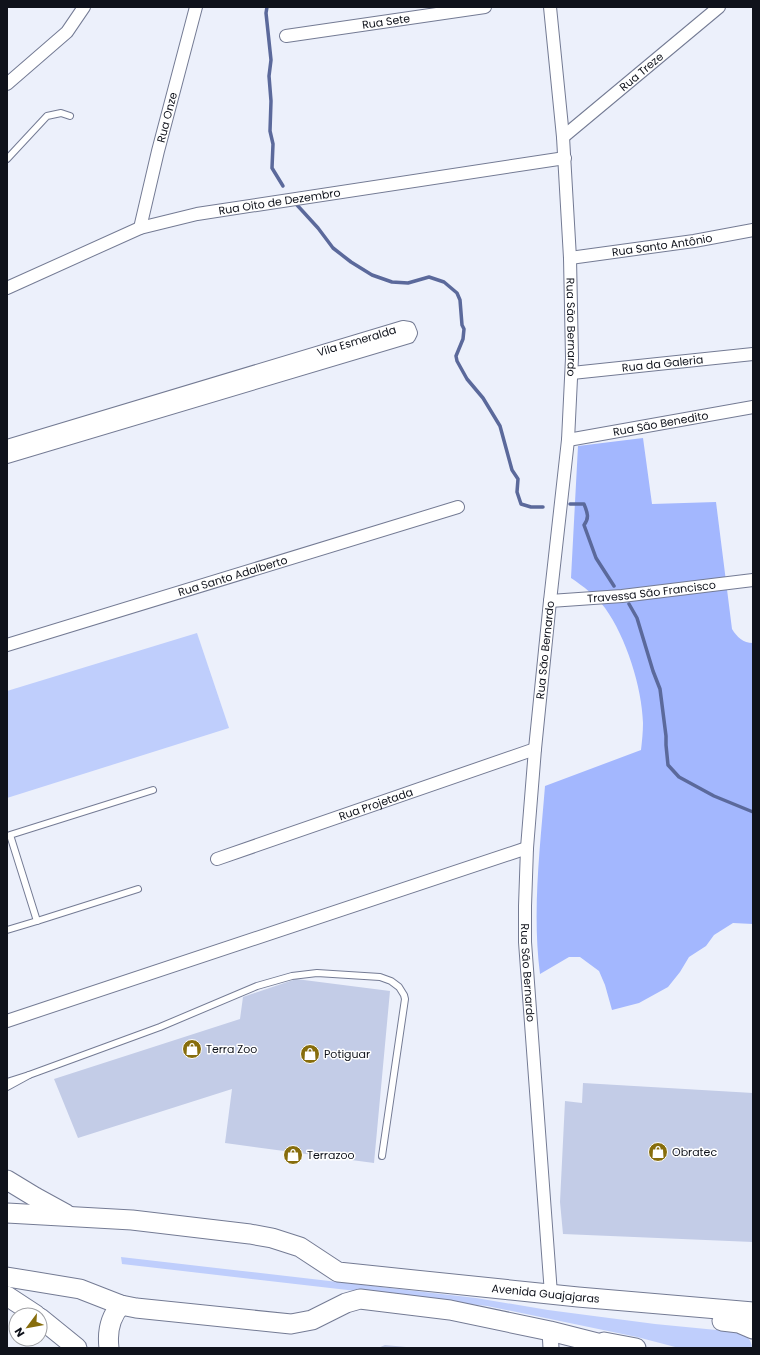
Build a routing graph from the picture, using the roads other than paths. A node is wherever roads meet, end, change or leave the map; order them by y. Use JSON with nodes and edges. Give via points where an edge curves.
{"nodes":[{"id":1,"x":84,"y":7,"type":"edge"},
{"id":2,"x":196,"y":7,"type":"edge"},
{"id":3,"x":485,"y":7,"type":"edge"},
{"id":4,"x":719,"y":7,"type":"edge"},
{"id":5,"x":551,"y":8,"type":"edge"},
{"id":6,"x":286,"y":36,"type":"dead end"},
{"id":7,"x":7,"y":84,"type":"edge"},
{"id":8,"x":70,"y":116,"type":"dead end"},
{"id":9,"x":563,"y":137,"type":"junction"},
{"id":10,"x":565,"y":158,"type":"junction"},
{"id":11,"x":7,"y":159,"type":"edge"},
{"id":12,"x":140,"y":228,"type":"junction"},
{"id":13,"x":753,"y":230,"type":"edge"},
{"id":14,"x":570,"y":258,"type":"junction"},
{"id":15,"x":7,"y":288,"type":"edge"},
{"id":16,"x":753,"y":354,"type":"edge"},
{"id":17,"x":572,"y":373,"type":"junction"},
{"id":18,"x":753,"y":407,"type":"edge"},
{"id":19,"x":568,"y":440,"type":"junction"},
{"id":20,"x":7,"y":446,"type":"edge"},
{"id":21,"x":7,"y":457,"type":"edge"},
{"id":22,"x":458,"y":507,"type":"dead end"},
{"id":23,"x":753,"y":580,"type":"edge"},
{"id":24,"x":550,"y":601,"type":"junction"},
{"id":25,"x":7,"y":645,"type":"edge"},
{"id":26,"x":534,"y":749,"type":"junction"},
{"id":27,"x":153,"y":790,"type":"dead end"},
{"id":28,"x":9,"y":836,"type":"edge"},
{"id":29,"x":527,"y":848,"type":"junction"},
{"id":30,"x":217,"y":859,"type":"dead end"},
{"id":31,"x":138,"y":889,"type":"dead end"},
{"id":32,"x":37,"y":921,"type":"junction"},
{"id":33,"x":7,"y":930,"type":"edge"},
{"id":34,"x":11,"y":1020,"type":"edge"},
{"id":35,"x":29,"y":1075,"type":"junction"},
{"id":36,"x":7,"y":1082,"type":"edge"},
{"id":37,"x":7,"y":1087,"type":"edge"},
{"id":38,"x":382,"y":1156,"type":"dead end"},
{"id":39,"x":7,"y":1180,"type":"edge"},
{"id":40,"x":7,"y":1213,"type":"edge"},
{"id":41,"x":74,"y":1218,"type":"junction"},
{"id":42,"x":7,"y":1276,"type":"edge"},
{"id":43,"x":551,"y":1294,"type":"junction"},
{"id":44,"x":7,"y":1296,"type":"edge"},
{"id":45,"x":578,"y":1297,"type":"junction"},
{"id":46,"x":121,"y":1305,"type":"junction"},
{"id":47,"x":24,"y":1307,"type":"edge"},
{"id":48,"x":753,"y":1312,"type":"edge"},
{"id":49,"x":48,"y":1324,"type":"edge"},
{"id":50,"x":753,"y":1329,"type":"edge"},
{"id":51,"x":550,"y":1339,"type":"edge"},
{"id":52,"x":77,"y":1348,"type":"edge"},
{"id":53,"x":109,"y":1348,"type":"edge"},
{"id":54,"x":617,"y":1348,"type":"edge"},
{"id":55,"x":636,"y":1348,"type":"edge"}],
"edges":[{"from":1,"to":7,"type":"street","via":[[66,32]]},
{"from":2,"to":12,"type":"street","name":"Rua Onze"},
{"from":3,"to":6,"type":"street","name":"Rua Sete"},
{"from":4,"to":9,"type":"street","name":"Rua Treze"},
{"from":5,"to":9,"type":"street","name":"Rua São Bernardo"},
{"from":8,"to":11,"type":"lane","via":[[61,113],[47,116]]},
{"from":9,"to":10,"type":"street","name":"Rua São Bernardo"},
{"from":10,"to":12,"type":"street","name":"Rua Oito de Dezembro","via":[[197,214]]},
{"from":10,"to":14,"type":"street","name":"Rua São Bernardo"},
{"from":12,"to":15,"type":"street","name":"Rua Oito de Dezembro"},
{"from":13,"to":14,"type":"street","name":"Rua Santo Antônio"},
{"from":14,"to":17,"type":"street","name":"Rua São Bernardo"},
{"from":16,"to":17,"type":"street","name":"Rua da Galeria"},
{"from":17,"to":19,"type":"street","name":"Rua São Bernardo"},
{"from":18,"to":19,"type":"street","name":"Rua São Benedito"},
{"from":19,"to":24,"type":"street","name":"Rua São Bernardo"},
{"from":20,"to":21,"type":"street","name":"Vila Esmeralda","via":[[403,327],[409,328],[411,333],[409,337]]},
{"from":22,"to":25,"type":"street","name":"Rua Santo Adalberto"},
{"from":23,"to":24,"type":"street","name":"Travessa São Francisco","via":[[622,596]]},
{"from":24,"to":26,"type":"street","name":"Rua São Bernardo"},
{"from":26,"to":29,"type":"street","name":"Rua São Bernardo"},
{"from":26,"to":30,"type":"street","name":"Rua Projetada"},
{"from":27,"to":28,"type":"lane"},
{"from":28,"to":32,"type":"lane"},
{"from":29,"to":34,"type":"street"},
{"from":29,"to":43,"type":"street","name":"Rua São Bernardo","via":[[525,942]]},
{"from":31,"to":32,"type":"lane"},
{"from":32,"to":33,"type":"lane"},
{"from":35,"to":36,"type":"lane"},
{"from":35,"to":37,"type":"lane"},
{"from":35,"to":38,"type":"lane","via":[[160,1027],[257,986],[292,976],[318,973],[380,977],[399,987],[405,999]]},
{"from":39,"to":41,"type":"main road"},
{"from":40,"to":41,"type":"main road"},
{"from":41,"to":43,"type":"main road","name":"Avenida Guajajaras","via":[[132,1220],[250,1234],[272,1238],[304,1249],[338,1272]]},
{"from":42,"to":46,"type":"main road","via":[[80,1289]]},
{"from":43,"to":45,"type":"main road","name":"Avenida Guajajaras"},
{"from":44,"to":47,"type":"main road"},
{"from":45,"to":48,"type":"main road","name":"Avenida Guajajaras"},
{"from":45,"to":50,"type":"main road","via":[[655,1313],[739,1323]]},
{"from":46,"to":51,"type":"main road","via":[[149,1311],[291,1324],[312,1320],[360,1299],[450,1310]]},
{"from":46,"to":53,"type":"main road","via":[[110,1325]]},
{"from":49,"to":52,"type":"main road"},
{"from":51,"to":54,"type":"main road"},
{"from":51,"to":55,"type":"main road"}]}
